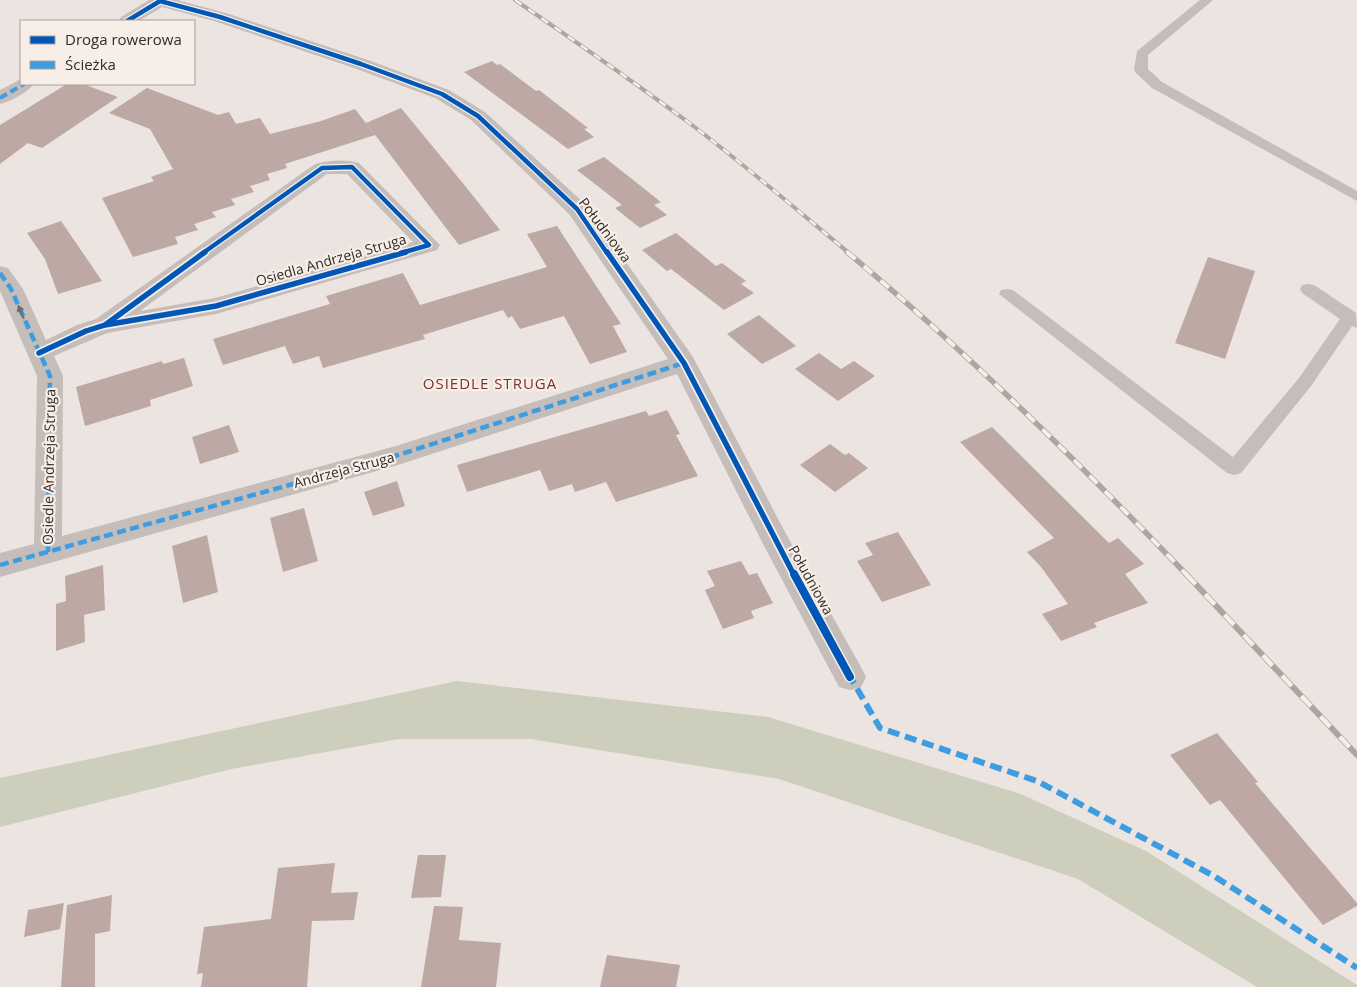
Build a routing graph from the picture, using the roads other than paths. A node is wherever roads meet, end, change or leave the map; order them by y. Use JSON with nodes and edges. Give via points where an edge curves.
{"nodes":[{"id":1,"x":1207,"y":0,"type":"edge"},
{"id":2,"x":161,"y":1,"type":"edge"},
{"id":3,"x":128,"y":20,"type":"edge"},
{"id":4,"x":22,"y":85,"type":"edge"},
{"id":5,"x":0,"y":98,"type":"edge"},
{"id":6,"x":1357,"y":197,"type":"edge"},
{"id":7,"x":0,"y":273,"type":"edge"},
{"id":8,"x":1308,"y":289,"type":"dead end"},
{"id":9,"x":1007,"y":294,"type":"dead end"},
{"id":10,"x":1354,"y":320,"type":"edge"},
{"id":11,"x":105,"y":325,"type":"junction"},
{"id":12,"x":39,"y":353,"type":"junction"},
{"id":13,"x":684,"y":363,"type":"junction"},
{"id":14,"x":48,"y":552,"type":"junction"},
{"id":15,"x":0,"y":565,"type":"edge"},
{"id":16,"x":850,"y":678,"type":"dead end"}],
"edges":[{"from":1,"to":6,"type":"lane","via":[[1142,54],[1141,70],[1157,85]]},
{"from":2,"to":3,"type":"street"},
{"from":2,"to":13,"type":"street","name":"Południowa","via":[[361,64],[442,94],[478,116],[577,209]]},
{"from":4,"to":5,"type":"street"},
{"from":12,"to":7,"type":"street","name":"Osiedle Andrzeja Struga","one_way":true,"via":[[11,289]]},
{"from":8,"to":10,"type":"lane"},
{"from":9,"to":10,"type":"lane","via":[[1234,468]]},
{"from":11,"to":11,"type":"street","name":"Osiedla Andrzeja Struga","via":[[216,306],[429,245],[352,167],[322,168]]},
{"from":11,"to":12,"type":"street","name":"Osiedla Andrzeja Struga"},
{"from":12,"to":14,"type":"street","name":"Osiedle Andrzeja Struga","via":[[50,376]]},
{"from":13,"to":14,"type":"street","name":"Andrzeja Struga","via":[[398,455]]},
{"from":13,"to":16,"type":"street","name":"Południowa"},
{"from":14,"to":15,"type":"street","name":"Andrzeja Struga"}]}
